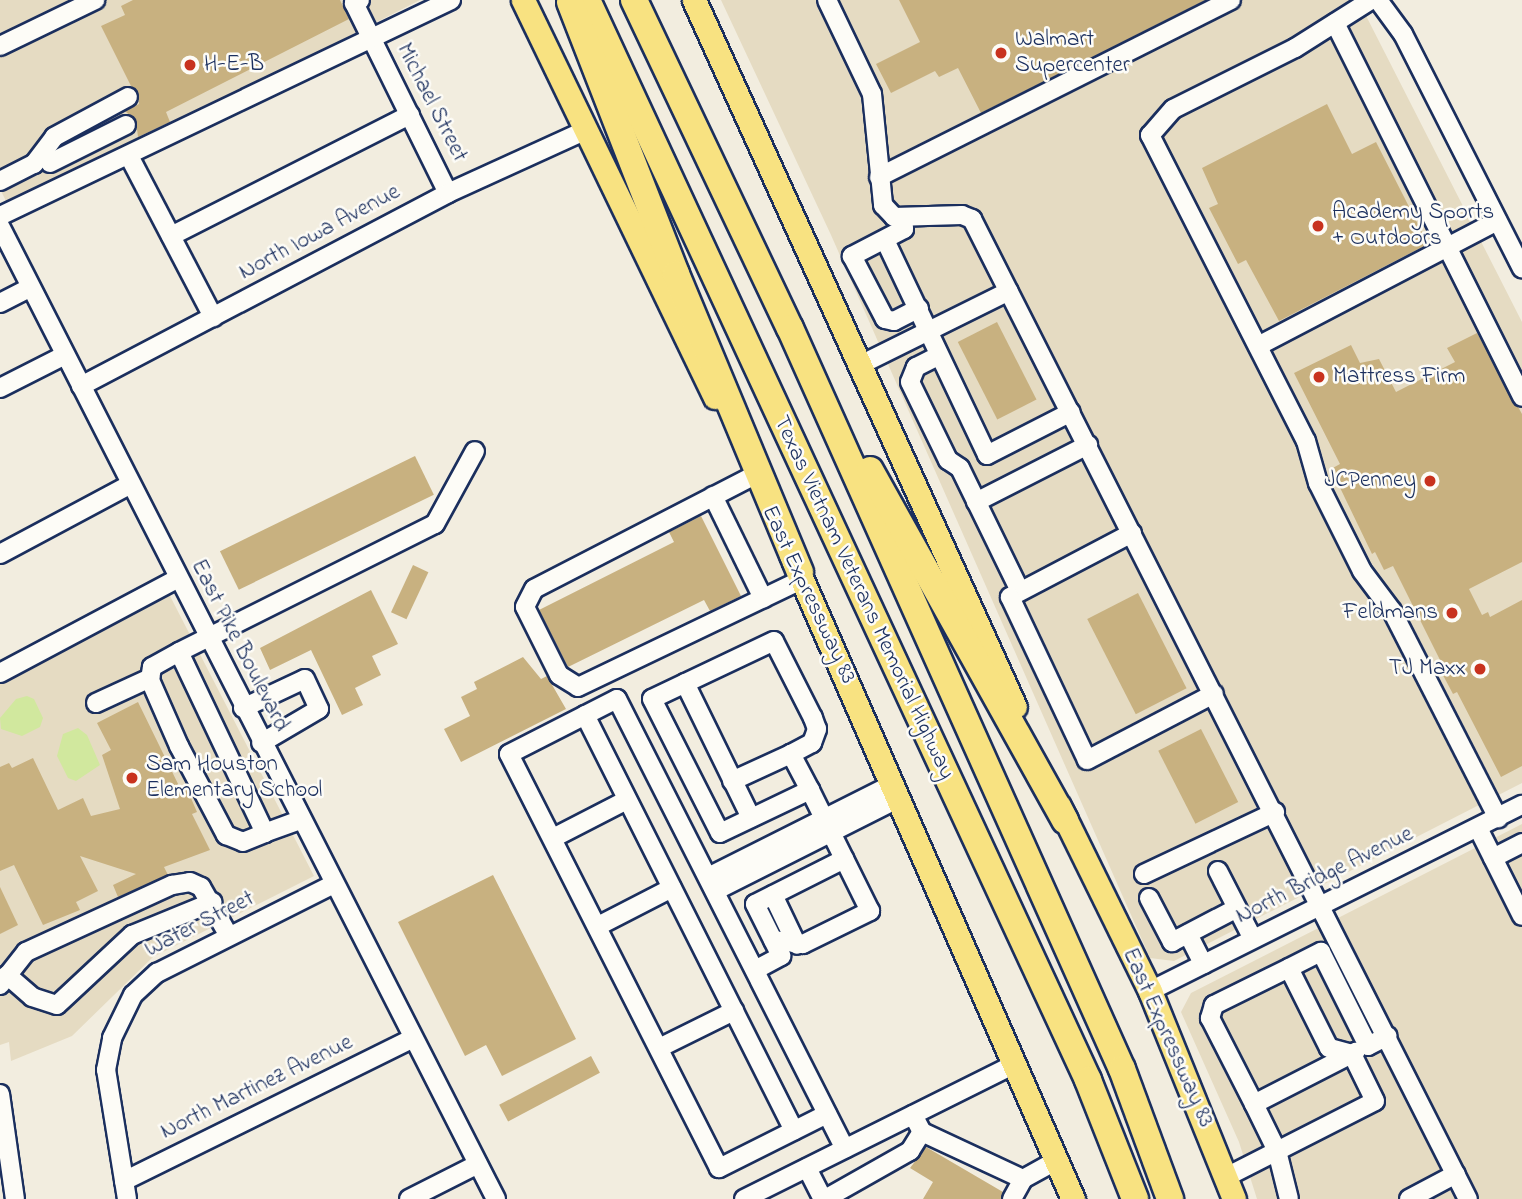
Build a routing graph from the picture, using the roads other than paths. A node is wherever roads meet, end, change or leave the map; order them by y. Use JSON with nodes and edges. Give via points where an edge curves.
{"nodes":[{"id":1,"x":95,"y":0,"type":"edge"},
{"id":2,"x":360,"y":0,"type":"edge"},
{"id":3,"x":451,"y":0,"type":"edge"},
{"id":4,"x":523,"y":0,"type":"edge"},
{"id":5,"x":569,"y":0,"type":"edge"},
{"id":6,"x":587,"y":0,"type":"edge"},
{"id":7,"x":634,"y":0,"type":"edge"},
{"id":8,"x":694,"y":0,"type":"edge"},
{"id":9,"x":827,"y":0,"type":"edge"},
{"id":10,"x":1231,"y":0,"type":"edge"},
{"id":11,"x":1371,"y":0,"type":"edge"},
{"id":12,"x":1378,"y":0,"type":"edge"},
{"id":13,"x":1335,"y":23,"type":"junction"},
{"id":14,"x":369,"y":35,"type":"junction"},
{"id":15,"x":0,"y":46,"type":"edge"},
{"id":16,"x":128,"y":97,"type":"dead end"},
{"id":17,"x":410,"y":115,"type":"junction"},
{"id":18,"x":127,"y":125,"type":"dead end"},
{"id":19,"x":586,"y":130,"type":"junction"},
{"id":20,"x":129,"y":156,"type":"junction"},
{"id":21,"x":42,"y":164,"type":"junction"},
{"id":22,"x":93,"y":174,"type":"junction"},
{"id":23,"x":879,"y":177,"type":"junction"},
{"id":24,"x":0,"y":181,"type":"edge"},
{"id":25,"x":448,"y":193,"type":"junction"},
{"id":26,"x":0,"y":216,"type":"edge"},
{"id":27,"x":903,"y":217,"type":"junction"},
{"id":28,"x":1497,"y":221,"type":"junction"},
{"id":29,"x":0,"y":226,"type":"edge"},
{"id":30,"x":171,"y":236,"type":"junction"},
{"id":31,"x":885,"y":240,"type":"junction"},
{"id":32,"x":1448,"y":249,"type":"junction"},
{"id":33,"x":1522,"y":269,"type":"edge"},
{"id":34,"x":30,"y":288,"type":"junction"},
{"id":35,"x":1009,"y":291,"type":"junction"},
{"id":36,"x":0,"y":303,"type":"edge"},
{"id":37,"x":919,"y":308,"type":"junction"},
{"id":38,"x":213,"y":317,"type":"junction"},
{"id":39,"x":790,"y":328,"type":"junction"},
{"id":40,"x":927,"y":332,"type":"junction"},
{"id":41,"x":1258,"y":346,"type":"junction"},
{"id":42,"x":65,"y":355,"type":"junction"},
{"id":43,"x":938,"y":356,"type":"junction"},
{"id":44,"x":860,"y":365,"type":"junction"},
{"id":45,"x":81,"y":386,"type":"junction"},
{"id":46,"x":0,"y":388,"type":"edge"},
{"id":47,"x":1522,"y":397,"type":"edge"},
{"id":48,"x":1071,"y":412,"type":"junction"},
{"id":49,"x":1088,"y":445,"type":"junction"},
{"id":50,"x":475,"y":451,"type":"dead end"},
{"id":51,"x":987,"y":455,"type":"junction"},
{"id":52,"x":960,"y":468,"type":"junction"},
{"id":53,"x":753,"y":475,"type":"junction"},
{"id":54,"x":130,"y":485,"type":"junction"},
{"id":55,"x":713,"y":496,"type":"junction"},
{"id":56,"x":976,"y":502,"type":"junction"},
{"id":57,"x":1132,"y":533,"type":"junction"},
{"id":58,"x":0,"y":554,"type":"edge"},
{"id":59,"x":801,"y":576,"type":"junction"},
{"id":60,"x":177,"y":579,"type":"junction"},
{"id":61,"x":1019,"y":589,"type":"junction"},
{"id":62,"x":763,"y":598,"type":"junction"},
{"id":63,"x":207,"y":636,"type":"junction"},
{"id":64,"x":179,"y":652,"type":"junction"},
{"id":65,"x":0,"y":673,"type":"edge"},
{"id":66,"x":150,"y":678,"type":"junction"},
{"id":67,"x":685,"y":683,"type":"junction"},
{"id":68,"x":1214,"y":694,"type":"junction"},
{"id":69,"x":96,"y":702,"type":"dead end"},
{"id":70,"x":243,"y":708,"type":"junction"},
{"id":71,"x":585,"y":715,"type":"junction"},
{"id":72,"x":261,"y":743,"type":"junction"},
{"id":73,"x":791,"y":754,"type":"junction"},
{"id":74,"x":687,"y":769,"type":"junction"},
{"id":75,"x":732,"y":781,"type":"junction"},
{"id":76,"x":660,"y":783,"type":"junction"},
{"id":77,"x":810,"y":790,"type":"junction"},
{"id":78,"x":896,"y":791,"type":"junction"},
{"id":79,"x":627,"y":800,"type":"junction"},
{"id":80,"x":1522,"y":805,"type":"edge"},
{"id":81,"x":1275,"y":812,"type":"junction"},
{"id":82,"x":1497,"y":817,"type":"junction"},
{"id":83,"x":751,"y":818,"type":"junction"},
{"id":84,"x":300,"y":820,"type":"junction"},
{"id":85,"x":1065,"y":820,"type":"junction"},
{"id":86,"x":828,"y":826,"type":"junction"},
{"id":87,"x":1478,"y":828,"type":"junction"},
{"id":88,"x":265,"y":833,"type":"junction"},
{"id":89,"x":552,"y":838,"type":"junction"},
{"id":90,"x":1522,"y":843,"type":"edge"},
{"id":91,"x":1493,"y":858,"type":"junction"},
{"id":92,"x":844,"y":859,"type":"junction"},
{"id":93,"x":1218,"y":871,"type":"dead end"},
{"id":94,"x":1144,"y":874,"type":"dead end"},
{"id":95,"x":334,"y":884,"type":"junction"},
{"id":96,"x":712,"y":884,"type":"junction"},
{"id":97,"x":672,"y":888,"type":"junction"},
{"id":98,"x":773,"y":895,"type":"junction"},
{"id":99,"x":1149,"y":898,"type":"dead end"},
{"id":100,"x":213,"y":902,"type":"junction"},
{"id":101,"x":1322,"y":904,"type":"junction"},
{"id":102,"x":1237,"y":908,"type":"junction"},
{"id":103,"x":1522,"y":916,"type":"edge"},
{"id":104,"x":598,"y":926,"type":"junction"},
{"id":105,"x":1188,"y":934,"type":"junction"},
{"id":106,"x":229,"y":936,"type":"junction"},
{"id":107,"x":1253,"y":939,"type":"junction"},
{"id":108,"x":773,"y":940,"type":"junction"},
{"id":109,"x":797,"y":944,"type":"junction"},
{"id":110,"x":1203,"y":964,"type":"junction"},
{"id":111,"x":1289,"y":968,"type":"junction"},
{"id":112,"x":755,"y":970,"type":"junction"},
{"id":113,"x":4,"y":980,"type":"edge"},
{"id":114,"x":1150,"y":991,"type":"junction"},
{"id":115,"x":734,"y":1011,"type":"junction"},
{"id":116,"x":1388,"y":1037,"type":"junction"},
{"id":117,"x":413,"y":1038,"type":"junction"},
{"id":118,"x":659,"y":1048,"type":"junction"},
{"id":119,"x":1360,"y":1050,"type":"junction"},
{"id":120,"x":1013,"y":1065,"type":"junction"},
{"id":121,"x":0,"y":1094,"type":"edge"},
{"id":122,"x":1254,"y":1104,"type":"junction"},
{"id":123,"x":827,"y":1114,"type":"junction"},
{"id":124,"x":914,"y":1115,"type":"junction"},
{"id":125,"x":794,"y":1130,"type":"junction"},
{"id":126,"x":922,"y":1132,"type":"junction"},
{"id":127,"x":845,"y":1149,"type":"junction"},
{"id":128,"x":1277,"y":1151,"type":"junction"},
{"id":129,"x":1056,"y":1161,"type":"junction"},
{"id":130,"x":478,"y":1164,"type":"junction"},
{"id":131,"x":807,"y":1168,"type":"junction"},
{"id":132,"x":1456,"y":1174,"type":"junction"},
{"id":133,"x":1226,"y":1177,"type":"junction"},
{"id":134,"x":1023,"y":1179,"type":"junction"},
{"id":135,"x":126,"y":1190,"type":"edge"},
{"id":136,"x":1443,"y":1191,"type":"edge"},
{"id":137,"x":16,"y":1199,"type":"edge"},
{"id":138,"x":409,"y":1199,"type":"edge"},
{"id":139,"x":496,"y":1199,"type":"edge"},
{"id":140,"x":744,"y":1199,"type":"edge"},
{"id":141,"x":824,"y":1199,"type":"edge"},
{"id":142,"x":1012,"y":1199,"type":"edge"},
{"id":143,"x":1073,"y":1199,"type":"edge"},
{"id":144,"x":1135,"y":1199,"type":"edge"},
{"id":145,"x":1170,"y":1199,"type":"edge"},
{"id":146,"x":1234,"y":1199,"type":"edge"},
{"id":147,"x":1289,"y":1199,"type":"edge"},
{"id":148,"x":1409,"y":1199,"type":"edge"},
{"id":149,"x":1468,"y":1199,"type":"edge"}],
"edges":[{"from":1,"to":15,"type":"street"},
{"from":2,"to":14,"type":"street","name":"Michael Street","via":[[354,3]]},
{"from":3,"to":14,"type":"street"},
{"from":4,"to":19,"type":"main road","name":"East Expressway 83"},
{"from":5,"to":59,"type":"highway"},
{"from":6,"to":144,"type":"highway","name":"Texas Vietnam Veterans Memorial Highway","via":[[1088,1080]]},
{"from":7,"to":39,"type":"highway","name":"Texas Vietnam Veterans Memorial Highway"},
{"from":8,"to":44,"type":"main road","name":"East Expressway 83"},
{"from":9,"to":23,"type":"street","via":[[873,93]]},
{"from":10,"to":23,"type":"street"},
{"from":11,"to":13,"type":"street"},
{"from":12,"to":28,"type":"street","via":[[1403,34]]},
{"from":13,"to":32,"type":"street"},
{"from":13,"to":41,"type":"street","via":[[1172,109],[1150,135]]},
{"from":14,"to":17,"type":"street","name":"Michael Street"},
{"from":14,"to":20,"type":"street"},
{"from":16,"to":21,"type":"street","via":[[54,137]]},
{"from":17,"to":25,"type":"street","name":"Michael Street"},
{"from":17,"to":30,"type":"street"},
{"from":18,"to":21,"type":"street"},
{"from":19,"to":25,"type":"street","name":"North Iowa Avenue"},
{"from":19,"to":53,"type":"main road","name":"East Expressway 83"},
{"from":20,"to":22,"type":"street"},
{"from":20,"to":30,"type":"street"},
{"from":21,"to":22,"type":"street"},
{"from":21,"to":24,"type":"street"},
{"from":22,"to":26,"type":"street"},
{"from":23,"to":27,"type":"street","via":[[883,205],[894,217]]},
{"from":25,"to":38,"type":"street","name":"North Iowa Avenue"},
{"from":27,"to":31,"type":"street","via":[[904,229]]},
{"from":27,"to":35,"type":"street","via":[[962,215],[972,219]]},
{"from":28,"to":32,"type":"street"},
{"from":28,"to":33,"type":"street"},
{"from":29,"to":34,"type":"street","name":"East Pike Boulevard"},
{"from":30,"to":38,"type":"street"},
{"from":31,"to":37,"type":"street"},
{"from":31,"to":37,"type":"street","via":[[852,256],[881,314],[894,321]]},
{"from":32,"to":41,"type":"street"},
{"from":32,"to":47,"type":"street"},
{"from":34,"to":36,"type":"street"},
{"from":34,"to":42,"type":"street","name":"East Pike Boulevard"},
{"from":35,"to":40,"type":"street"},
{"from":35,"to":48,"type":"street"},
{"from":37,"to":40,"type":"street"},
{"from":38,"to":45,"type":"street","name":"North Iowa Avenue"},
{"from":39,"to":85,"type":"highway"},
{"from":39,"to":145,"type":"highway","name":"Texas Vietnam Veterans Memorial Highway","via":[[1122,1069]]},
{"from":40,"to":43,"type":"street"},
{"from":40,"to":44,"type":"street"},
{"from":41,"to":82,"type":"street","via":[[1306,440],[1318,483],[1362,571],[1392,611]]},
{"from":42,"to":45,"type":"street","name":"East Pike Boulevard"},
{"from":42,"to":46,"type":"street"},
{"from":43,"to":51,"type":"street"},
{"from":43,"to":52,"type":"street","via":[[916,367],[909,382],[948,460]]},
{"from":44,"to":85,"type":"main road","name":"East Expressway 83"},
{"from":45,"to":54,"type":"street","name":"East Pike Boulevard"},
{"from":48,"to":49,"type":"street"},
{"from":48,"to":51,"type":"street"},
{"from":49,"to":56,"type":"street"},
{"from":49,"to":57,"type":"street"},
{"from":50,"to":63,"type":"street","via":[[435,524]]},
{"from":51,"to":52,"type":"street"},
{"from":52,"to":56,"type":"street"},
{"from":53,"to":55,"type":"street"},
{"from":53,"to":59,"type":"main road","name":"East Expressway 83"},
{"from":54,"to":58,"type":"street"},
{"from":54,"to":60,"type":"street","name":"East Pike Boulevard"},
{"from":55,"to":62,"type":"street"},
{"from":55,"to":62,"type":"street","via":[[534,589],[525,607],[559,675],[578,687]]},
{"from":56,"to":61,"type":"street"},
{"from":57,"to":61,"type":"street"},
{"from":57,"to":68,"type":"street"},
{"from":59,"to":62,"type":"street"},
{"from":59,"to":78,"type":"main road","name":"East Expressway 83"},
{"from":60,"to":63,"type":"street","name":"East Pike Boulevard"},
{"from":60,"to":65,"type":"street"},
{"from":61,"to":68,"type":"street","via":[[1010,597],[1087,760]]},
{"from":63,"to":64,"type":"street"},
{"from":63,"to":70,"type":"street","name":"East Pike Boulevard"},
{"from":64,"to":66,"type":"street","via":[[152,667]]},
{"from":64,"to":88,"type":"street"},
{"from":66,"to":69,"type":"street"},
{"from":66,"to":88,"type":"street","via":[[200,791],[226,835],[243,842]]},
{"from":67,"to":73,"type":"street","via":[[774,640],[817,729],[812,743]]},
{"from":67,"to":74,"type":"street","via":[[652,699]]},
{"from":67,"to":75,"type":"street"},
{"from":68,"to":81,"type":"street"},
{"from":70,"to":72,"type":"street","name":"East Pike Boulevard"},
{"from":70,"to":72,"type":"street","via":[[305,679],[320,709]]},
{"from":71,"to":76,"type":"street","via":[[617,699]]},
{"from":71,"to":79,"type":"street"},
{"from":71,"to":89,"type":"street","via":[[509,754]]},
{"from":72,"to":84,"type":"street","name":"East Pike Boulevard"},
{"from":73,"to":75,"type":"street"},
{"from":73,"to":77,"type":"street"},
{"from":74,"to":76,"type":"street"},
{"from":74,"to":83,"type":"street","via":[[720,833]]},
{"from":75,"to":83,"type":"street"},
{"from":76,"to":96,"type":"street"},
{"from":77,"to":83,"type":"street"},
{"from":77,"to":86,"type":"street"},
{"from":78,"to":86,"type":"street"},
{"from":78,"to":120,"type":"main road","name":"East Expressway 83"},
{"from":79,"to":89,"type":"street"},
{"from":79,"to":97,"type":"street"},
{"from":80,"to":82,"type":"street","name":"North Bridge Avenue"},
{"from":81,"to":94,"type":"street"},
{"from":81,"to":101,"type":"street"},
{"from":82,"to":87,"type":"street","name":"North Bridge Avenue"},
{"from":84,"to":88,"type":"street"},
{"from":84,"to":95,"type":"street","name":"East Pike Boulevard"},
{"from":85,"to":114,"type":"main road","name":"East Expressway 83"},
{"from":86,"to":92,"type":"street"},
{"from":86,"to":96,"type":"street"},
{"from":87,"to":91,"type":"street"},
{"from":87,"to":101,"type":"street","name":"North Bridge Avenue"},
{"from":89,"to":104,"type":"street"},
{"from":90,"to":91,"type":"street"},
{"from":91,"to":103,"type":"street"},
{"from":92,"to":98,"type":"street"},
{"from":92,"to":109,"type":"street","via":[[870,911]]},
{"from":93,"to":102,"type":"street"},
{"from":95,"to":106,"type":"street","name":"Water Street"},
{"from":95,"to":117,"type":"street","name":"East Pike Boulevard"},
{"from":96,"to":112,"type":"street"},
{"from":97,"to":104,"type":"street"},
{"from":97,"to":115,"type":"street"},
{"from":98,"to":108,"type":"street","via":[[755,904]]},
{"from":98,"to":109,"type":"street"},
{"from":99,"to":105,"type":"street","via":[[1172,942]]},
{"from":100,"to":106,"type":"street"},
{"from":100,"to":113,"type":"street","via":[[190,882],[172,885],[26,951]]},
{"from":100,"to":113,"type":"street","via":[[132,935],[57,1005]]},
{"from":101,"to":107,"type":"street","name":"North Bridge Avenue"},
{"from":101,"to":116,"type":"street"},
{"from":102,"to":105,"type":"street"},
{"from":102,"to":107,"type":"street"},
{"from":104,"to":118,"type":"street"},
{"from":105,"to":110,"type":"street"},
{"from":106,"to":135,"type":"street","name":"Water Street","via":[[157,973],[124,1009],[106,1070]]},
{"from":107,"to":110,"type":"street","name":"North Bridge Avenue"},
{"from":108,"to":109,"type":"street"},
{"from":108,"to":112,"type":"street","via":[[781,956]]},
{"from":110,"to":114,"type":"street","name":"North Bridge Avenue"},
{"from":111,"to":119,"type":"street","via":[[1329,1048]]},
{"from":111,"to":119,"type":"street","via":[[1321,952]]},
{"from":111,"to":122,"type":"street","via":[[1214,1005],[1210,1018]]},
{"from":112,"to":123,"type":"street"},
{"from":114,"to":133,"type":"main road","name":"East Expressway 83"},
{"from":115,"to":118,"type":"street"},
{"from":115,"to":125,"type":"street"},
{"from":116,"to":119,"type":"street"},
{"from":116,"to":132,"type":"street"},
{"from":117,"to":130,"type":"street","name":"East Pike Boulevard"},
{"from":117,"to":135,"type":"street","name":"North Martinez Avenue"},
{"from":118,"to":125,"type":"street","via":[[719,1168]]},
{"from":119,"to":122,"type":"street"},
{"from":119,"to":128,"type":"street","via":[[1375,1101]]},
{"from":120,"to":124,"type":"street"},
{"from":120,"to":129,"type":"main road","name":"East Expressway 83"},
{"from":121,"to":137,"type":"street"},
{"from":122,"to":128,"type":"street"},
{"from":123,"to":125,"type":"street"},
{"from":123,"to":127,"type":"street"},
{"from":124,"to":126,"type":"street"},
{"from":124,"to":127,"type":"street"},
{"from":126,"to":134,"type":"street"},
{"from":126,"to":141,"type":"street","via":[[911,1151]]},
{"from":127,"to":131,"type":"street"},
{"from":128,"to":133,"type":"street"},
{"from":128,"to":147,"type":"street"},
{"from":129,"to":134,"type":"street"},
{"from":129,"to":143,"type":"main road","name":"East Expressway 83"},
{"from":130,"to":138,"type":"street"},
{"from":130,"to":139,"type":"street","name":"East Pike Boulevard"},
{"from":131,"to":140,"type":"street"},
{"from":131,"to":141,"type":"street"},
{"from":132,"to":136,"type":"street"},
{"from":132,"to":149,"type":"street"},
{"from":133,"to":146,"type":"main road","name":"East Expressway 83"},
{"from":134,"to":142,"type":"street"},
{"from":136,"to":148,"type":"street"}]}
